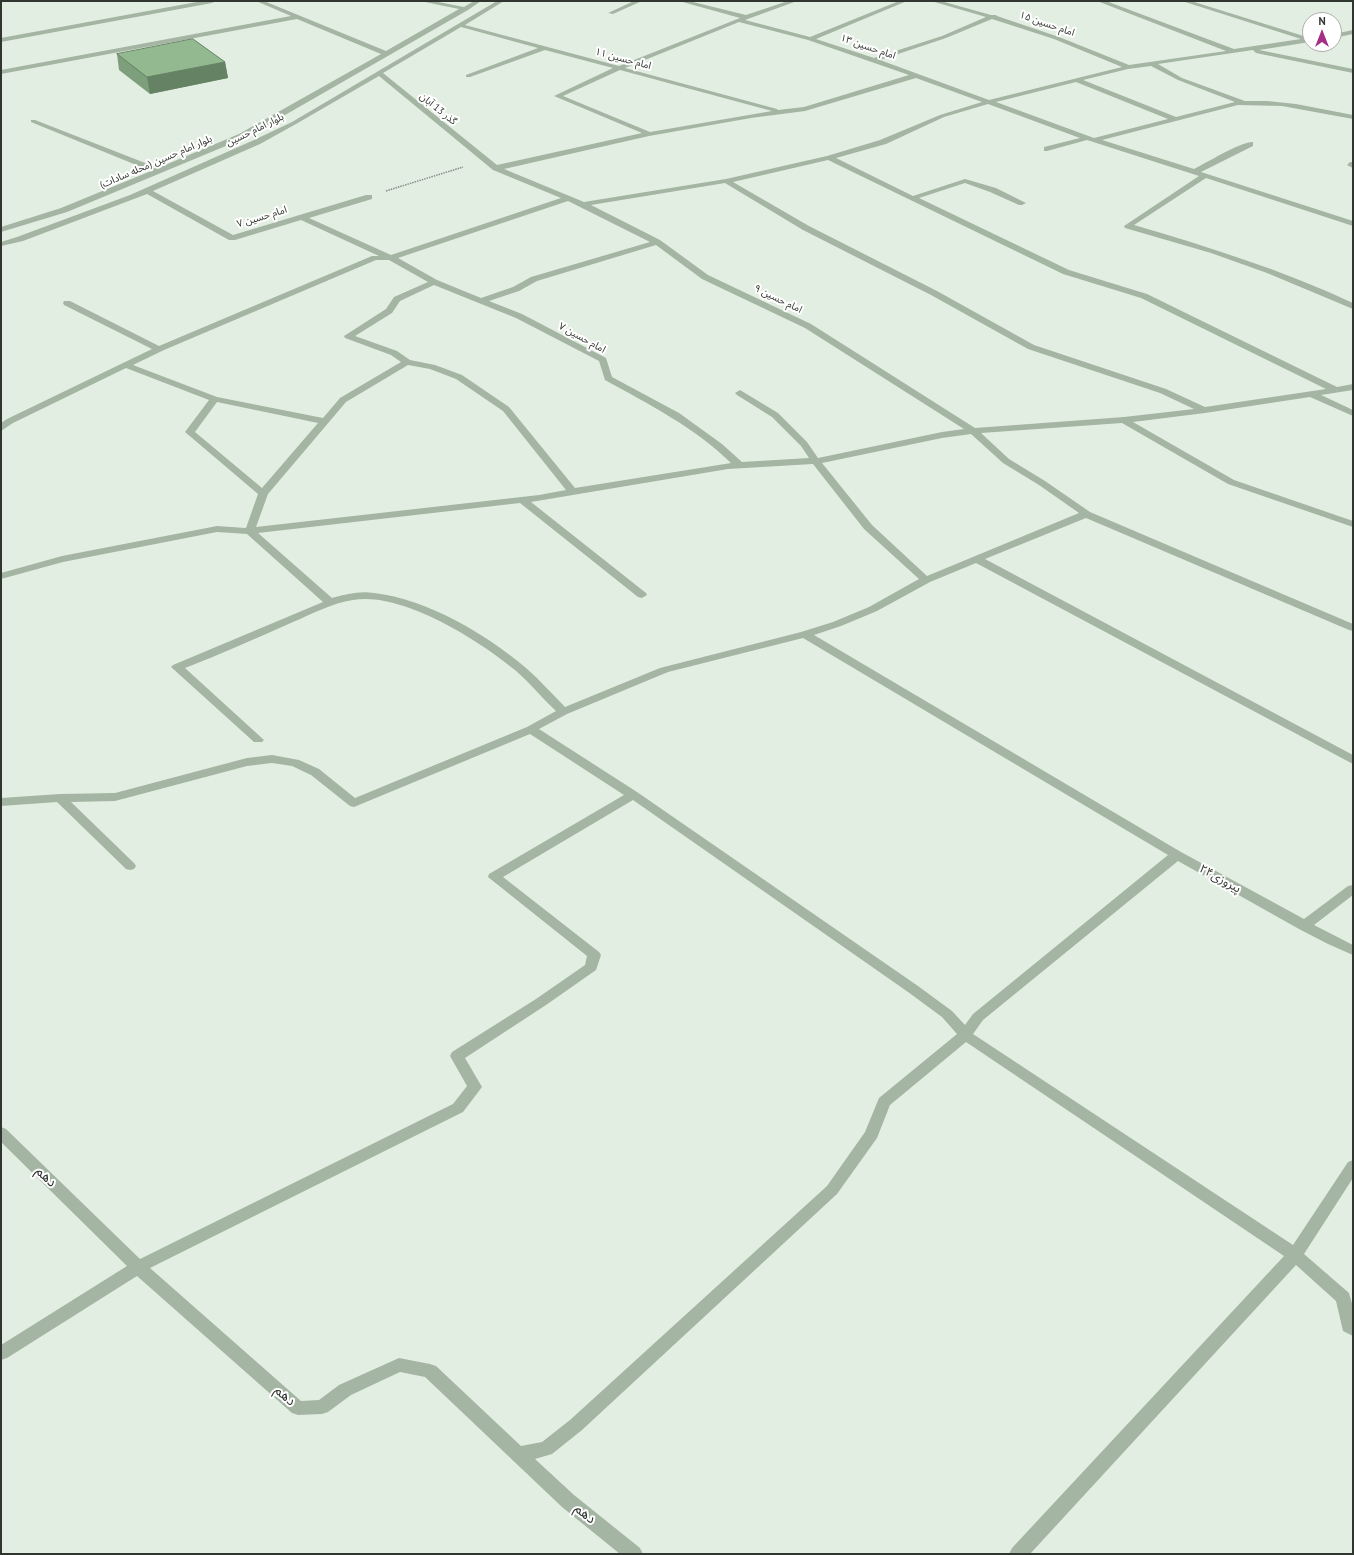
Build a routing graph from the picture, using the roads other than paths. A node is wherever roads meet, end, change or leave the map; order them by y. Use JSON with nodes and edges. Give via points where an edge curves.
{"nodes":[{"id":1,"x":212,"y":1,"type":"edge"},
{"id":2,"x":272,"y":1,"type":"edge"},
{"id":3,"x":423,"y":1,"type":"edge"},
{"id":4,"x":478,"y":1,"type":"edge"},
{"id":5,"x":501,"y":1,"type":"edge"},
{"id":6,"x":639,"y":1,"type":"edge"},
{"id":7,"x":682,"y":1,"type":"edge"},
{"id":8,"x":794,"y":1,"type":"edge"},
{"id":9,"x":904,"y":1,"type":"edge"},
{"id":10,"x":934,"y":1,"type":"edge"},
{"id":11,"x":1100,"y":1,"type":"edge"},
{"id":12,"x":1185,"y":1,"type":"edge"},
{"id":13,"x":262,"y":2,"type":"edge"},
{"id":14,"x":466,"y":9,"type":"junction"},
{"id":15,"x":611,"y":13,"type":"dead end"},
{"id":16,"x":994,"y":16,"type":"junction"},
{"id":17,"x":298,"y":17,"type":"junction"},
{"id":18,"x":745,"y":17,"type":"junction"},
{"id":19,"x":738,"y":20,"type":"junction"},
{"id":20,"x":459,"y":25,"type":"junction"},
{"id":21,"x":1353,"y":32,"type":"edge"},
{"id":22,"x":1342,"y":34,"type":"edge"},
{"id":23,"x":810,"y":38,"type":"junction"},
{"id":24,"x":1302,"y":38,"type":"edge"},
{"id":25,"x":1,"y":40,"type":"edge"},
{"id":26,"x":1302,"y":41,"type":"edge"},
{"id":27,"x":544,"y":48,"type":"junction"},
{"id":28,"x":1249,"y":49,"type":"junction"},
{"id":29,"x":1234,"y":51,"type":"junction"},
{"id":30,"x":386,"y":53,"type":"junction"},
{"id":31,"x":874,"y":60,"type":"junction"},
{"id":32,"x":1151,"y":64,"type":"junction"},
{"id":33,"x":1128,"y":67,"type":"junction"},
{"id":34,"x":617,"y":68,"type":"junction"},
{"id":35,"x":1353,"y":71,"type":"edge"},
{"id":36,"x":1,"y":72,"type":"edge"},
{"id":37,"x":379,"y":73,"type":"junction"},
{"id":38,"x":918,"y":75,"type":"junction"},
{"id":39,"x":468,"y":76,"type":"dead end"},
{"id":40,"x":1076,"y":80,"type":"junction"},
{"id":41,"x":989,"y":102,"type":"junction"},
{"id":42,"x":1243,"y":102,"type":"junction"},
{"id":43,"x":781,"y":112,"type":"junction"},
{"id":44,"x":1353,"y":117,"type":"edge"},
{"id":45,"x":1175,"y":119,"type":"junction"},
{"id":46,"x":33,"y":121,"type":"dead end"},
{"id":47,"x":649,"y":134,"type":"junction"},
{"id":48,"x":1087,"y":138,"type":"junction"},
{"id":49,"x":1095,"y":140,"type":"junction"},
{"id":50,"x":1250,"y":144,"type":"dead end"},
{"id":51,"x":1047,"y":149,"type":"dead end"},
{"id":52,"x":829,"y":158,"type":"junction"},
{"id":53,"x":496,"y":168,"type":"junction"},
{"id":54,"x":158,"y":171,"type":"junction"},
{"id":55,"x":1196,"y":172,"type":"junction"},
{"id":56,"x":1205,"y":175,"type":"junction"},
{"id":57,"x":726,"y":181,"type":"junction"},
{"id":58,"x":148,"y":191,"type":"junction"},
{"id":59,"x":368,"y":197,"type":"road end"},
{"id":60,"x":568,"y":198,"type":"junction"},
{"id":61,"x":913,"y":198,"type":"junction"},
{"id":62,"x":1022,"y":203,"type":"dead end"},
{"id":63,"x":583,"y":204,"type":"junction"},
{"id":64,"x":301,"y":217,"type":"junction"},
{"id":65,"x":1353,"y":224,"type":"edge"},
{"id":66,"x":1,"y":230,"type":"edge"},
{"id":67,"x":657,"y":242,"type":"junction"},
{"id":68,"x":1,"y":244,"type":"edge"},
{"id":69,"x":391,"y":258,"type":"junction"},
{"id":70,"x":434,"y":282,"type":"junction"},
{"id":71,"x":480,"y":301,"type":"junction"},
{"id":72,"x":67,"y":303,"type":"dead end"},
{"id":73,"x":1353,"y":306,"type":"edge"},
{"id":74,"x":158,"y":349,"type":"junction"},
{"id":75,"x":406,"y":362,"type":"junction"},
{"id":76,"x":126,"y":365,"type":"junction"},
{"id":77,"x":1353,"y":387,"type":"edge"},
{"id":78,"x":1336,"y":390,"type":"junction"},
{"id":79,"x":740,"y":393,"type":"dead end"},
{"id":80,"x":1312,"y":394,"type":"junction"},
{"id":81,"x":215,"y":399,"type":"junction"},
{"id":82,"x":1205,"y":410,"type":"junction"},
{"id":83,"x":1353,"y":413,"type":"edge"},
{"id":84,"x":1,"y":416,"type":"edge"},
{"id":85,"x":1124,"y":420,"type":"junction"},
{"id":86,"x":10,"y":421,"type":"junction"},
{"id":87,"x":324,"y":421,"type":"junction"},
{"id":88,"x":1,"y":428,"type":"edge"},
{"id":89,"x":973,"y":431,"type":"junction"},
{"id":90,"x":816,"y":461,"type":"junction"},
{"id":91,"x":739,"y":465,"type":"junction"},
{"id":92,"x":573,"y":492,"type":"junction"},
{"id":93,"x":263,"y":493,"type":"junction"},
{"id":94,"x":522,"y":500,"type":"junction"},
{"id":95,"x":1086,"y":514,"type":"junction"},
{"id":96,"x":1353,"y":524,"type":"edge"},
{"id":97,"x":250,"y":531,"type":"junction"},
{"id":98,"x":976,"y":559,"type":"junction"},
{"id":99,"x":1,"y":576,"type":"edge"},
{"id":100,"x":926,"y":580,"type":"junction"},
{"id":101,"x":642,"y":596,"type":"dead end"},
{"id":102,"x":330,"y":602,"type":"junction"},
{"id":103,"x":1353,"y":628,"type":"edge"},
{"id":104,"x":805,"y":634,"type":"junction"},
{"id":105,"x":563,"y":712,"type":"junction"},
{"id":106,"x":531,"y":729,"type":"junction"},
{"id":107,"x":258,"y":740,"type":"dead end"},
{"id":108,"x":1353,"y":760,"type":"edge"},
{"id":109,"x":633,"y":795,"type":"junction"},
{"id":110,"x":60,"y":798,"type":"junction"},
{"id":111,"x":1,"y":802,"type":"edge"},
{"id":112,"x":1177,"y":855,"type":"junction"},
{"id":113,"x":130,"y":866,"type":"dead end"},
{"id":114,"x":1353,"y":889,"type":"edge"},
{"id":115,"x":1304,"y":926,"type":"junction"},
{"id":116,"x":1353,"y":950,"type":"edge"},
{"id":117,"x":965,"y":1035,"type":"junction"},
{"id":118,"x":1,"y":1133,"type":"edge"},
{"id":119,"x":1353,"y":1166,"type":"edge"},
{"id":120,"x":1295,"y":1255,"type":"junction"},
{"id":121,"x":138,"y":1267,"type":"junction"},
{"id":122,"x":1353,"y":1329,"type":"edge"},
{"id":123,"x":1,"y":1353,"type":"edge"},
{"id":124,"x":518,"y":1454,"type":"junction"},
{"id":125,"x":634,"y":1554,"type":"edge"},
{"id":126,"x":1018,"y":1554,"type":"edge"}],
"edges":[{"from":1,"to":25,"type":"street"},
{"from":2,"to":13,"type":"street"},
{"from":3,"to":14,"type":"street"},
{"from":4,"to":14,"type":"street","name":"بلوار امام حسین (محله سادات)"},
{"from":5,"to":20,"type":"street","name":"بلوار امام حسین"},
{"from":6,"to":15,"type":"street"},
{"from":7,"to":18,"type":"street"},
{"from":8,"to":18,"type":"street"},
{"from":9,"to":23,"type":"street"},
{"from":10,"to":16,"type":"street","name":"امام حسین ۱۵"},
{"from":11,"to":29,"type":"street"},
{"from":12,"to":24,"type":"street"},
{"from":13,"to":17,"type":"street"},
{"from":14,"to":30,"type":"street","name":"بلوار امام حسین (محله سادات)"},
{"from":16,"to":31,"type":"street","via":[[944,37]]},
{"from":16,"to":33,"type":"street","name":"امام حسین ۱۵"},
{"from":17,"to":30,"type":"street"},
{"from":17,"to":36,"type":"street"},
{"from":18,"to":19,"type":"street"},
{"from":19,"to":23,"type":"street","name":"امام حسین ۱۳"},
{"from":19,"to":34,"type":"street"},
{"from":20,"to":27,"type":"street","name":"امام حسین ۱۱"},
{"from":20,"to":37,"type":"street","name":"بلوار امام حسین"},
{"from":21,"to":22,"type":"street"},
{"from":23,"to":31,"type":"street","name":"امام حسین ۱۳"},
{"from":26,"to":28,"type":"street"},
{"from":27,"to":34,"type":"street","name":"امام حسین ۱۱"},
{"from":27,"to":39,"type":"street"},
{"from":28,"to":29,"type":"street"},
{"from":28,"to":35,"type":"street"},
{"from":29,"to":32,"type":"street"},
{"from":30,"to":54,"type":"street","name":"بلوار امام حسین (محله سادات)","via":[[242,136]]},
{"from":31,"to":38,"type":"street","name":"امام حسین ۱۳"},
{"from":32,"to":33,"type":"street"},
{"from":32,"to":42,"type":"street","via":[[1180,79]]},
{"from":33,"to":40,"type":"street"},
{"from":34,"to":43,"type":"street","name":"امام حسین ۱۱"},
{"from":34,"to":47,"type":"street","via":[[558,96]]},
{"from":37,"to":53,"type":"street","name":"گذر 13 آبان"},
{"from":37,"to":58,"type":"street","name":"بلوار امام حسین","via":[[275,132]]},
{"from":38,"to":41,"type":"street","name":"امام حسین ۱۳"},
{"from":38,"to":43,"type":"street","via":[[805,108]]},
{"from":40,"to":41,"type":"street"},
{"from":40,"to":45,"type":"street"},
{"from":41,"to":48,"type":"street","name":"امام حسین ۱۳"},
{"from":41,"to":52,"type":"street","via":[[942,116],[883,142]]},
{"from":42,"to":44,"type":"street","via":[[1306,107]]},
{"from":42,"to":45,"type":"street"},
{"from":43,"to":47,"type":"street"},
{"from":45,"to":49,"type":"street"},
{"from":46,"to":54,"type":"street"},
{"from":47,"to":53,"type":"street"},
{"from":48,"to":49,"type":"street","name":"امام حسین ۱۳"},
{"from":48,"to":51,"type":"street"},
{"from":49,"to":55,"type":"street","name":"امام حسین ۱۳"},
{"from":50,"to":55,"type":"street"},
{"from":52,"to":57,"type":"street"},
{"from":52,"to":61,"type":"street"},
{"from":53,"to":60,"type":"street","name":"امام حسین ۹"},
{"from":54,"to":66,"type":"street","name":"بلوار امام حسین (محله سادات)","via":[[64,210]]},
{"from":55,"to":56,"type":"street","name":"امام حسین ۱۳"},
{"from":56,"to":65,"type":"street","name":"امام حسین ۱۳"},
{"from":56,"to":73,"type":"street","via":[[1128,226],[1251,265],[1315,288]]},
{"from":57,"to":63,"type":"street"},
{"from":57,"to":82,"type":"street","via":[[806,228],[1030,347],[1162,391]]},
{"from":58,"to":64,"type":"street","name":"امام حسین ۷","via":[[232,238]]},
{"from":58,"to":68,"type":"street","name":"بلوار امام حسین"},
{"from":59,"to":64,"type":"street","name":"امام حسین ۷"},
{"from":60,"to":63,"type":"street","name":"امام حسین ۹"},
{"from":60,"to":69,"type":"street"},
{"from":61,"to":62,"type":"street","via":[[965,181]]},
{"from":61,"to":78,"type":"street","via":[[1066,272],[1144,296]]},
{"from":63,"to":67,"type":"street","name":"امام حسین ۹"},
{"from":64,"to":69,"type":"street","name":"امام حسین ۷"},
{"from":67,"to":71,"type":"street","via":[[534,279],[516,289]]},
{"from":67,"to":89,"type":"street","name":"امام حسین ۹","via":[[705,277],[808,326]]},
{"from":69,"to":70,"type":"street","name":"امام حسین ۷"},
{"from":69,"to":74,"type":"street","via":[[375,258]]},
{"from":70,"to":71,"type":"street","name":"امام حسین ۷"},
{"from":70,"to":75,"type":"street","via":[[397,299],[389,311],[348,336],[394,353]]},
{"from":71,"to":91,"type":"street","name":"امام حسین ۷","via":[[519,316],[604,360],[608,378],[676,415],[719,446]]},
{"from":72,"to":74,"type":"street"},
{"from":74,"to":76,"type":"street"},
{"from":75,"to":87,"type":"street","via":[[343,400]]},
{"from":75,"to":92,"type":"street","via":[[432,367],[459,377],[506,409]]},
{"from":76,"to":81,"type":"street"},
{"from":76,"to":86,"type":"street"},
{"from":77,"to":78,"type":"street"},
{"from":78,"to":80,"type":"street"},
{"from":79,"to":90,"type":"street","via":[[775,415],[804,444]]},
{"from":80,"to":82,"type":"street"},
{"from":80,"to":83,"type":"street"},
{"from":81,"to":87,"type":"street"},
{"from":81,"to":93,"type":"street","via":[[190,432]]},
{"from":82,"to":85,"type":"street"},
{"from":84,"to":86,"type":"street"},
{"from":85,"to":89,"type":"street"},
{"from":85,"to":96,"type":"street","via":[[1231,482]]},
{"from":86,"to":88,"type":"street"},
{"from":87,"to":93,"type":"street"},
{"from":89,"to":90,"type":"street"},
{"from":89,"to":95,"type":"street","name":"امام حسین ۹","via":[[1006,461]]},
{"from":90,"to":91,"type":"street"},
{"from":90,"to":100,"type":"street","via":[[868,526]]},
{"from":91,"to":92,"type":"street"},
{"from":92,"to":94,"type":"street"},
{"from":93,"to":97,"type":"street"},
{"from":94,"to":97,"type":"street"},
{"from":94,"to":101,"type":"street"},
{"from":95,"to":98,"type":"street"},
{"from":95,"to":103,"type":"street","name":"امام حسین ۹"},
{"from":97,"to":99,"type":"street","via":[[217,529],[62,559]]},
{"from":97,"to":102,"type":"street"},
{"from":98,"to":100,"type":"street"},
{"from":98,"to":108,"type":"street"},
{"from":100,"to":104,"type":"street","via":[[873,609]]},
{"from":102,"to":105,"type":"street","via":[[371,595],[402,601],[432,614],[482,642],[518,667]]},
{"from":102,"to":107,"type":"street","via":[[222,650],[176,667]]},
{"from":104,"to":105,"type":"street","via":[[664,670]]},
{"from":104,"to":112,"type":"street","name":"پیروزی۲۴"},
{"from":105,"to":106,"type":"street"},
{"from":106,"to":109,"type":"street"},
{"from":106,"to":110,"type":"street","via":[[354,803],[315,772],[295,763],[272,759],[247,762],[115,797]]},
{"from":109,"to":117,"type":"street","via":[[947,1014]]},
{"from":109,"to":121,"type":"street","via":[[494,877],[594,955],[591,967],[457,1056],[475,1087],[458,1108]]},
{"from":110,"to":111,"type":"street"},
{"from":110,"to":113,"type":"street"},
{"from":112,"to":115,"type":"street","name":"پیروزی۲۴"},
{"from":112,"to":117,"type":"street","via":[[978,1017]]},
{"from":114,"to":115,"type":"street"},
{"from":115,"to":116,"type":"street","name":"پیروزی۲۴"},
{"from":117,"to":120,"type":"street"},
{"from":117,"to":124,"type":"street","via":[[884,1102],[872,1134],[832,1190],[576,1425],[546,1449]]},
{"from":118,"to":121,"type":"street","name":"دهم"},
{"from":119,"to":120,"type":"street"},
{"from":120,"to":122,"type":"street","via":[[1343,1298],[1349,1326]]},
{"from":120,"to":126,"type":"street"},
{"from":121,"to":123,"type":"street"},
{"from":121,"to":124,"type":"street","name":"دهم","via":[[298,1408],[322,1407],[345,1390],[399,1364],[430,1371]]},
{"from":124,"to":125,"type":"street","name":"دهم","via":[[568,1501]]}]}
